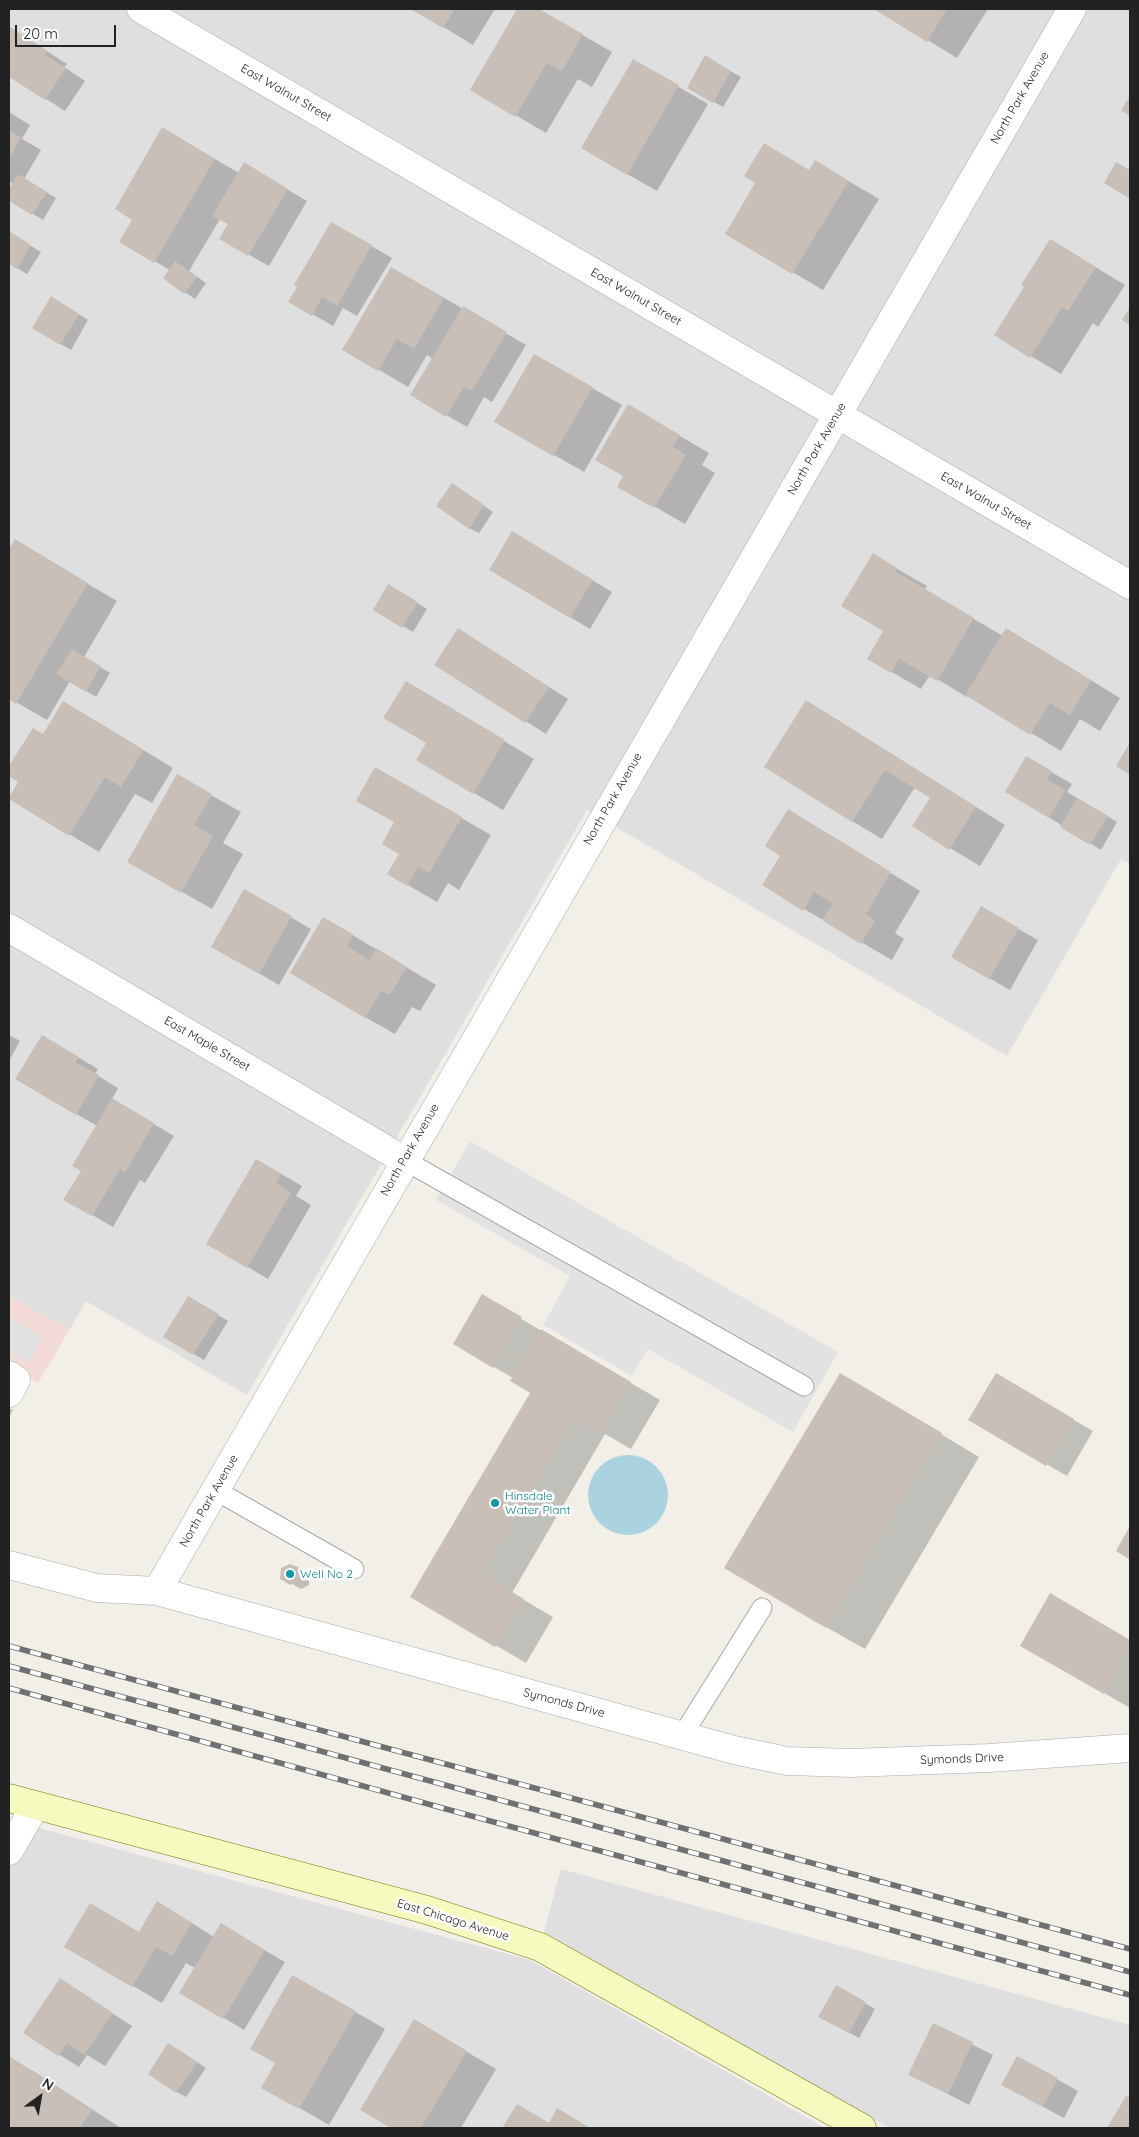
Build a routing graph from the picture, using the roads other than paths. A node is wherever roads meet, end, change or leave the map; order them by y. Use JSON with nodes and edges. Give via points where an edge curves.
{"nodes":[{"id":1,"x":141,"y":9,"type":"edge"},
{"id":2,"x":1072,"y":9,"type":"edge"},
{"id":3,"x":837,"y":414,"type":"junction"},
{"id":4,"x":1130,"y":585,"type":"edge"},
{"id":5,"x":9,"y":928,"type":"edge"},
{"id":6,"x":404,"y":1160,"type":"junction"},
{"id":7,"x":9,"y":1375,"type":"edge"},
{"id":8,"x":804,"y":1386,"type":"dead end"},
{"id":9,"x":9,"y":1393,"type":"edge"},
{"id":10,"x":215,"y":1490,"type":"junction"},
{"id":11,"x":9,"y":1565,"type":"edge"},
{"id":12,"x":354,"y":1569,"type":"dead end"},
{"id":13,"x":157,"y":1591,"type":"junction"},
{"id":14,"x":762,"y":1608,"type":"dead end"},
{"id":15,"x":682,"y":1736,"type":"junction"},
{"id":16,"x":1130,"y":1748,"type":"edge"},
{"id":17,"x":9,"y":1798,"type":"edge"},
{"id":18,"x":35,"y":1806,"type":"junction"},
{"id":19,"x":9,"y":1851,"type":"edge"},
{"id":20,"x":862,"y":2128,"type":"edge"}],
"edges":[{"from":1,"to":3,"type":"street","name":"East Walnut Street"},
{"from":2,"to":3,"type":"street","name":"North Park Avenue"},
{"from":3,"to":4,"type":"street","name":"East Walnut Street"},
{"from":3,"to":6,"type":"street","name":"North Park Avenue"},
{"from":5,"to":6,"type":"street","name":"East Maple Street"},
{"from":6,"to":8,"type":"lane"},
{"from":6,"to":10,"type":"street","name":"North Park Avenue"},
{"from":7,"to":9,"type":"street","via":[[16,1380]]},
{"from":10,"to":12,"type":"lane"},
{"from":10,"to":13,"type":"street","name":"North Park Avenue"},
{"from":11,"to":13,"type":"street","name":"Symonds Drive","via":[[97,1588]]},
{"from":13,"to":15,"type":"street","name":"Symonds Drive"},
{"from":14,"to":15,"type":"lane"},
{"from":15,"to":16,"type":"street","name":"Symonds Drive","via":[[788,1761],[850,1763]]},
{"from":17,"to":18,"type":"main road","name":"East Chicago Avenue"},
{"from":18,"to":19,"type":"street"},
{"from":18,"to":20,"type":"main road","name":"East Chicago Avenue","via":[[427,1910],[540,1947]]}]}
